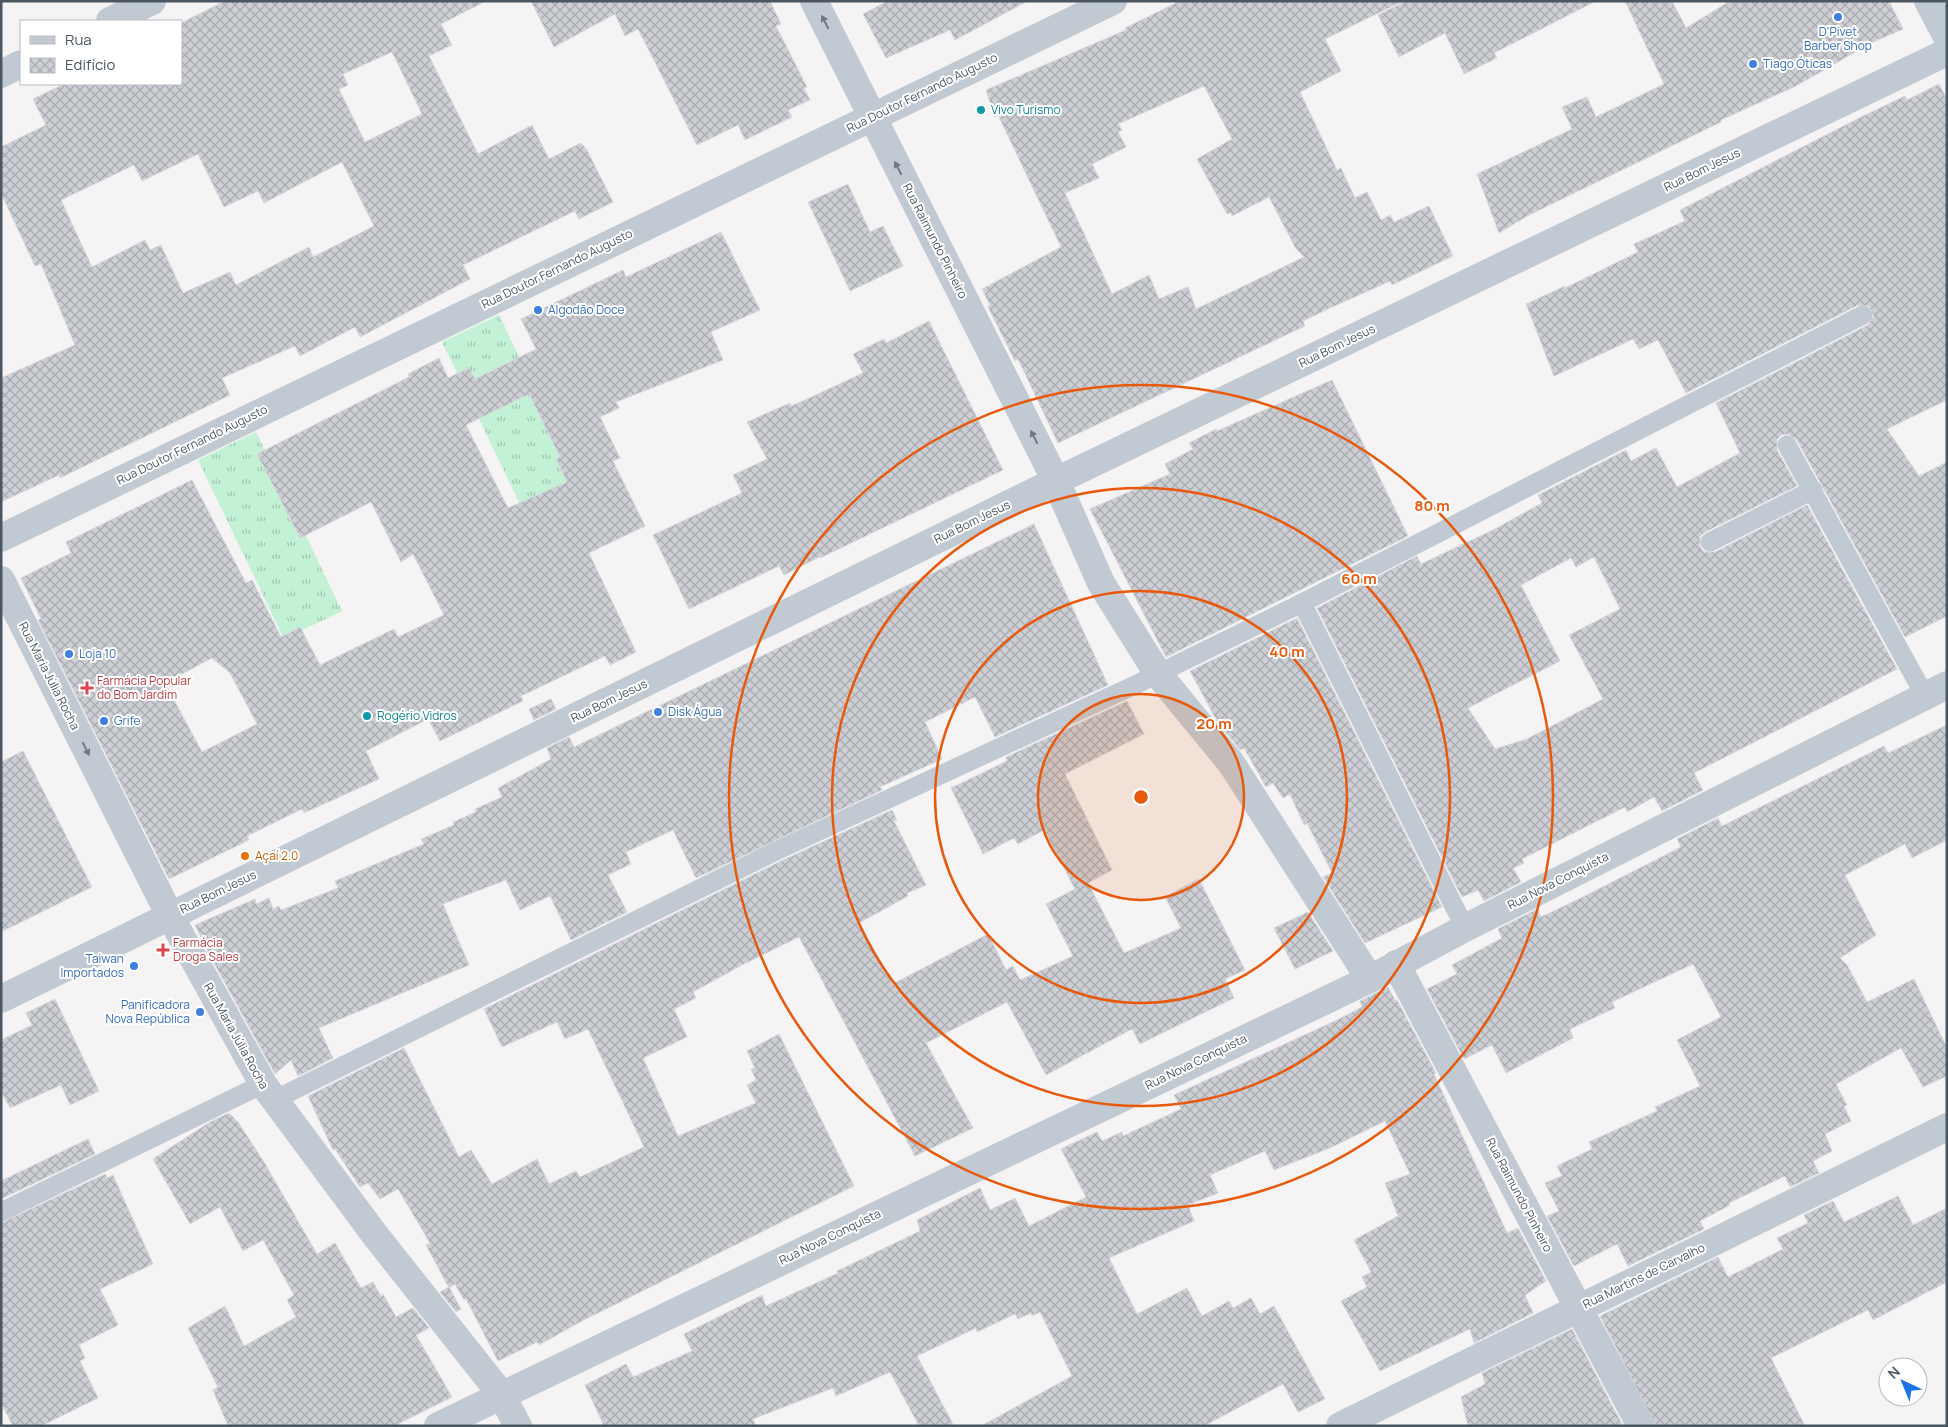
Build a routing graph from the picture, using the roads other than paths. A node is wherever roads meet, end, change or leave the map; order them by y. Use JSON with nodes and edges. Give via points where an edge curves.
{"nodes":[{"id":1,"x":152,"y":1,"type":"edge"},
{"id":2,"x":814,"y":1,"type":"edge"},
{"id":3,"x":1113,"y":1,"type":"edge"},
{"id":4,"x":1928,"y":1,"type":"edge"},
{"id":5,"x":112,"y":20,"type":"edge"},
{"id":6,"x":1947,"y":37,"type":"edge"},
{"id":7,"x":1947,"y":52,"type":"edge"},
{"id":8,"x":20,"y":64,"type":"edge"},
{"id":9,"x":1,"y":74,"type":"edge"},
{"id":10,"x":872,"y":117,"type":"junction"},
{"id":11,"x":1863,"y":315,"type":"dead end"},
{"id":12,"x":1787,"y":445,"type":"dead end"},
{"id":13,"x":1056,"y":481,"type":"junction"},
{"id":14,"x":1813,"y":490,"type":"junction"},
{"id":15,"x":1,"y":538,"type":"edge"},
{"id":16,"x":1710,"y":542,"type":"dead end"},
{"id":17,"x":1,"y":580,"type":"edge"},
{"id":18,"x":1302,"y":603,"type":"junction"},
{"id":19,"x":1158,"y":674,"type":"junction"},
{"id":20,"x":1936,"y":690,"type":"edge"},
{"id":21,"x":170,"y":916,"type":"junction"},
{"id":22,"x":1465,"y":928,"type":"junction"},
{"id":23,"x":1396,"y":964,"type":"junction"},
{"id":24,"x":1370,"y":979,"type":"junction"},
{"id":25,"x":1,"y":999,"type":"edge"},
{"id":26,"x":268,"y":1092,"type":"junction"},
{"id":27,"x":1947,"y":1127,"type":"edge"},
{"id":28,"x":1,"y":1212,"type":"edge"},
{"id":29,"x":1578,"y":1308,"type":"junction"},
{"id":30,"x":501,"y":1394,"type":"junction"},
{"id":31,"x":438,"y":1426,"type":"edge"},
{"id":32,"x":518,"y":1426,"type":"edge"},
{"id":33,"x":1340,"y":1426,"type":"edge"},
{"id":34,"x":1641,"y":1426,"type":"edge"}],
"edges":[{"from":1,"to":5,"type":"street"},
{"from":10,"to":2,"type":"street","name":"Rua Raimundo Pinheiro","one_way":true},
{"from":3,"to":10,"type":"street","name":"Rua Doutor Fernando Augusto"},
{"from":4,"to":6,"type":"street"},
{"from":7,"to":13,"type":"street","name":"Rua Bom Jesus"},
{"from":8,"to":9,"type":"street"},
{"from":13,"to":10,"type":"street","name":"Rua Raimundo Pinheiro","one_way":true},
{"from":10,"to":15,"type":"street","name":"Rua Doutor Fernando Augusto"},
{"from":11,"to":18,"type":"lane"},
{"from":12,"to":14,"type":"lane"},
{"from":13,"to":19,"type":"street","name":"Rua Raimundo Pinheiro","via":[[1101,583]]},
{"from":13,"to":21,"type":"street","name":"Rua Bom Jesus"},
{"from":14,"to":16,"type":"lane"},
{"from":14,"to":20,"type":"lane"},
{"from":17,"to":21,"type":"street","name":"Rua Maria Júlia Rocha","one_way":true},
{"from":18,"to":19,"type":"lane"},
{"from":18,"to":22,"type":"lane"},
{"from":19,"to":24,"type":"street","name":"Rua Raimundo Pinheiro","via":[[1231,763]]},
{"from":19,"to":26,"type":"lane"},
{"from":20,"to":22,"type":"street","name":"Rua Nova Conquista"},
{"from":21,"to":25,"type":"street","name":"Rua Bom Jesus"},
{"from":21,"to":26,"type":"street","name":"Rua Maria Júlia Rocha"},
{"from":22,"to":23,"type":"street","name":"Rua Nova Conquista"},
{"from":23,"to":24,"type":"street","name":"Rua Nova Conquista"},
{"from":23,"to":29,"type":"street","name":"Rua Raimundo Pinheiro"},
{"from":24,"to":30,"type":"street","name":"Rua Nova Conquista"},
{"from":26,"to":28,"type":"lane"},
{"from":26,"to":30,"type":"street","name":"Rua Maria Júlia Rocha","via":[[375,1235]]},
{"from":27,"to":29,"type":"street","name":"Rua Martins de Carvalho"},
{"from":29,"to":33,"type":"street","name":"Rua Martins de Carvalho"},
{"from":29,"to":34,"type":"street","name":"Rua Raimundo Pinheiro"},
{"from":30,"to":31,"type":"street","name":"Rua Nova Conquista"},
{"from":30,"to":32,"type":"street","name":"Rua Maria Júlia Rocha"}]}
